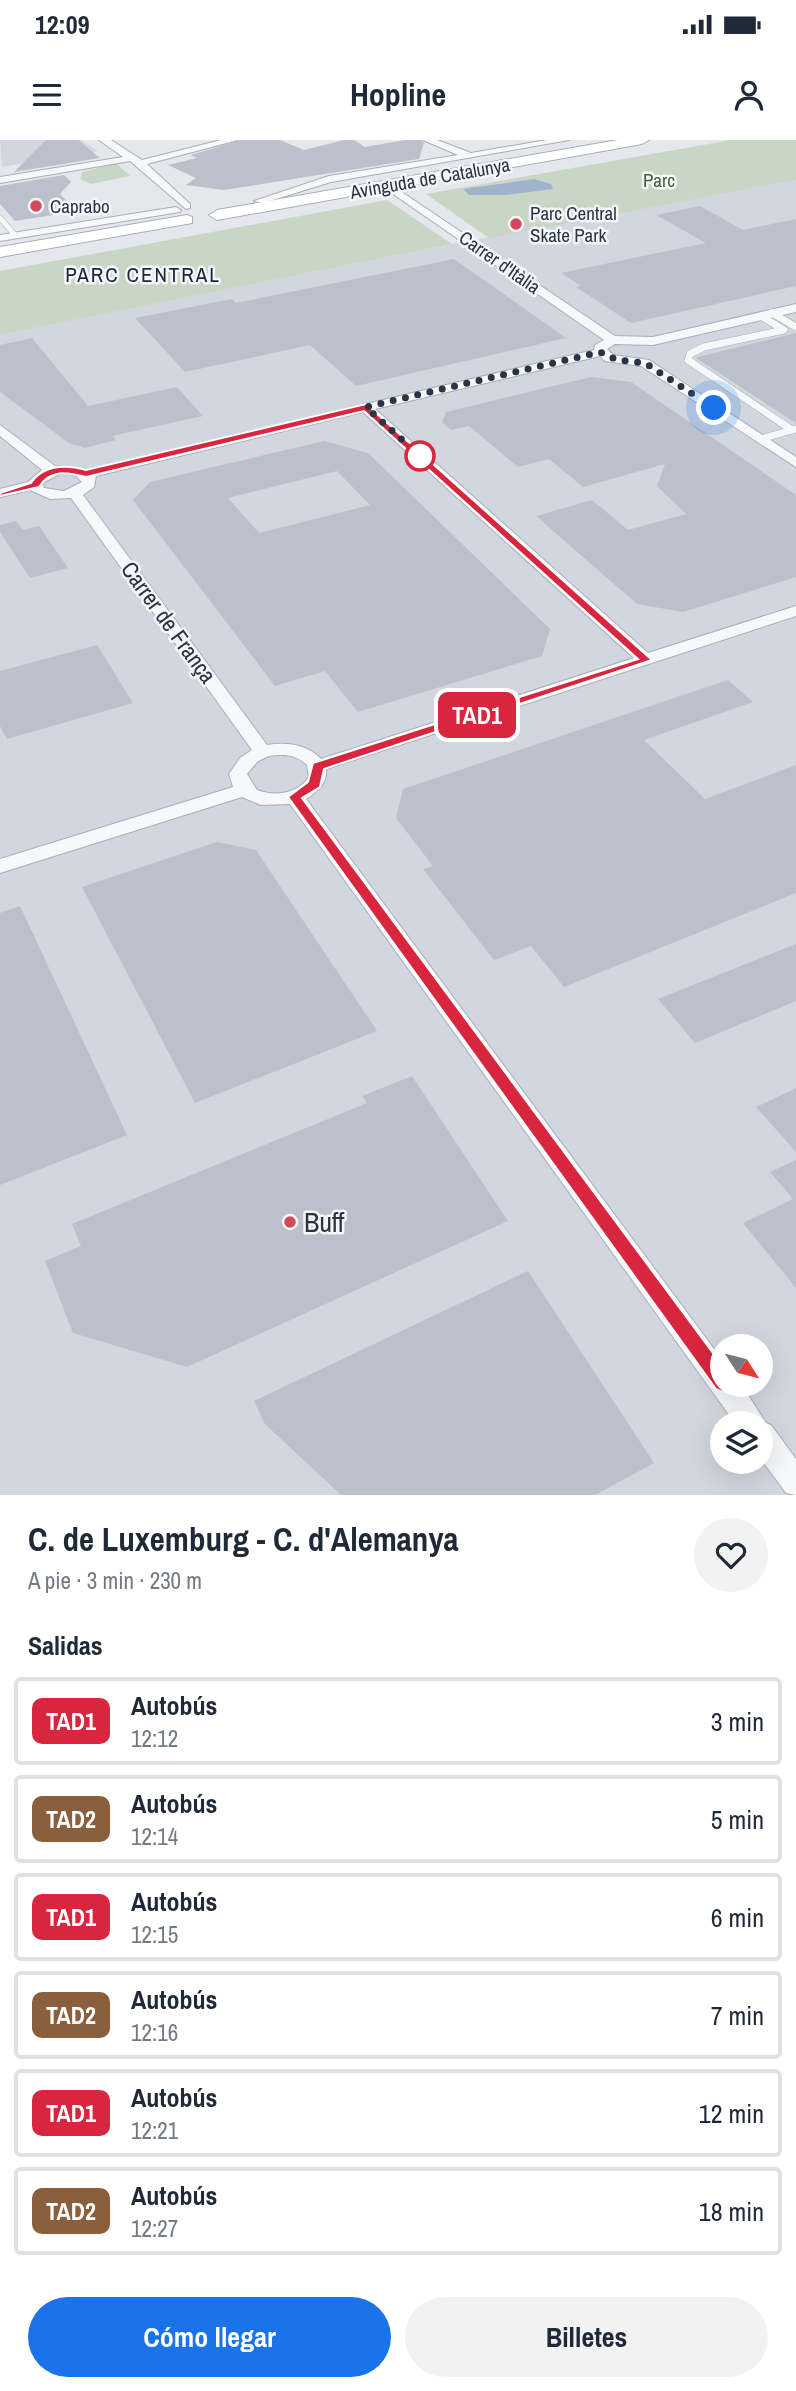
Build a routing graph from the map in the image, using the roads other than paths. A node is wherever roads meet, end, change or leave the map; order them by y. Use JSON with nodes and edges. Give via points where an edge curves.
{"nodes":[{"id":1,"x":104,"y":140,"type":"edge"},
{"id":2,"x":233,"y":140,"type":"edge"},
{"id":3,"x":428,"y":140,"type":"edge"},
{"id":4,"x":564,"y":140,"type":"edge"},
{"id":5,"x":607,"y":140,"type":"edge"},
{"id":6,"x":642,"y":140,"type":"edge"},
{"id":7,"x":472,"y":156,"type":"junction"},
{"id":8,"x":136,"y":160,"type":"junction"},
{"id":9,"x":0,"y":180,"type":"edge"},
{"id":10,"x":387,"y":185,"type":"junction"},
{"id":11,"x":259,"y":201,"type":"junction"},
{"id":12,"x":213,"y":210,"type":"junction"},
{"id":13,"x":181,"y":212,"type":"junction"},
{"id":14,"x":0,"y":218,"type":"edge"},
{"id":15,"x":15,"y":235,"type":"junction"},
{"id":16,"x":0,"y":238,"type":"edge"},
{"id":17,"x":0,"y":250,"type":"edge"},
{"id":18,"x":796,"y":308,"type":"edge"},
{"id":19,"x":767,"y":315,"type":"junction"},
{"id":20,"x":796,"y":327,"type":"edge"},
{"id":21,"x":612,"y":340,"type":"junction"},
{"id":22,"x":653,"y":341,"type":"junction"},
{"id":23,"x":600,"y":352,"type":"junction"},
{"id":24,"x":645,"y":363,"type":"junction"},
{"id":25,"x":366,"y":407,"type":"junction"},
{"id":26,"x":0,"y":429,"type":"edge"},
{"id":27,"x":794,"y":430,"type":"edge"},
{"id":28,"x":761,"y":439,"type":"junction"},
{"id":29,"x":796,"y":463,"type":"edge"},
{"id":30,"x":52,"y":471,"type":"junction"},
{"id":31,"x":86,"y":474,"type":"junction"},
{"id":32,"x":35,"y":485,"type":"junction"},
{"id":33,"x":0,"y":493,"type":"edge"},
{"id":34,"x":74,"y":493,"type":"junction"},
{"id":35,"x":796,"y":611,"type":"edge"},
{"id":36,"x":646,"y":660,"type":"junction"},
{"id":37,"x":263,"y":752,"type":"junction"},
{"id":38,"x":317,"y":766,"type":"junction"},
{"id":39,"x":245,"y":790,"type":"junction"},
{"id":40,"x":295,"y":797,"type":"junction"},
{"id":41,"x":0,"y":866,"type":"edge"},
{"id":42,"x":710,"y":1365,"type":"edge"},
{"id":43,"x":773,"y":1451,"type":"edge"},
{"id":44,"x":796,"y":1483,"type":"edge"}],
"edges":[{"from":1,"to":8,"type":"street"},
{"from":2,"to":8,"type":"street"},
{"from":3,"to":7,"type":"street"},
{"from":4,"to":7,"type":"street"},
{"from":5,"to":11,"type":"street","name":"Avinguda de Catalunya"},
{"from":6,"to":10,"type":"street","name":"Avinguda de Catalunya"},
{"from":7,"to":11,"type":"street","via":[[329,179]]},
{"from":8,"to":9,"type":"street"},
{"from":8,"to":13,"type":"street"},
{"from":10,"to":12,"type":"street","name":"Avinguda de Catalunya"},
{"from":10,"to":21,"type":"street","name":"Carrer d'Itàlia"},
{"from":11,"to":12,"type":"street","name":"Avinguda de Catalunya"},
{"from":12,"to":13,"type":"street","via":[[205,220]]},
{"from":13,"to":15,"type":"street"},
{"from":13,"to":17,"type":"street"},
{"from":14,"to":15,"type":"lane"},
{"from":15,"to":16,"type":"street"},
{"from":18,"to":19,"type":"street"},
{"from":19,"to":20,"type":"lane"},
{"from":19,"to":22,"type":"street"},
{"from":19,"to":27,"type":"lane","via":[[784,330],[704,347],[688,360]]},
{"from":21,"to":22,"type":"street"},
{"from":21,"to":23,"type":"street","via":[[601,345]]},
{"from":22,"to":24,"type":"street"},
{"from":23,"to":24,"type":"street","via":[[617,360]]},
{"from":23,"to":25,"type":"street"},
{"from":24,"to":28,"type":"street"},
{"from":25,"to":31,"type":"street"},
{"from":25,"to":36,"type":"street"},
{"from":26,"to":30,"type":"street"},
{"from":27,"to":28,"type":"lane"},
{"from":28,"to":29,"type":"street"},
{"from":30,"to":31,"type":"street","via":[[71,469]]},
{"from":30,"to":32,"type":"street"},
{"from":31,"to":34,"type":"street","via":[[89,484]]},
{"from":32,"to":33,"type":"street"},
{"from":32,"to":34,"type":"street","via":[[48,495]]},
{"from":34,"to":37,"type":"street","name":"Carrer de França"},
{"from":35,"to":36,"type":"street"},
{"from":36,"to":38,"type":"street"},
{"from":37,"to":38,"type":"street","via":[[296,751]]},
{"from":37,"to":39,"type":"street","via":[[239,770]]},
{"from":38,"to":40,"type":"street","via":[[315,784]]},
{"from":39,"to":40,"type":"street","via":[[267,799]]},
{"from":39,"to":41,"type":"street"},
{"from":40,"to":42,"type":"street"},
{"from":43,"to":44,"type":"street"}]}
